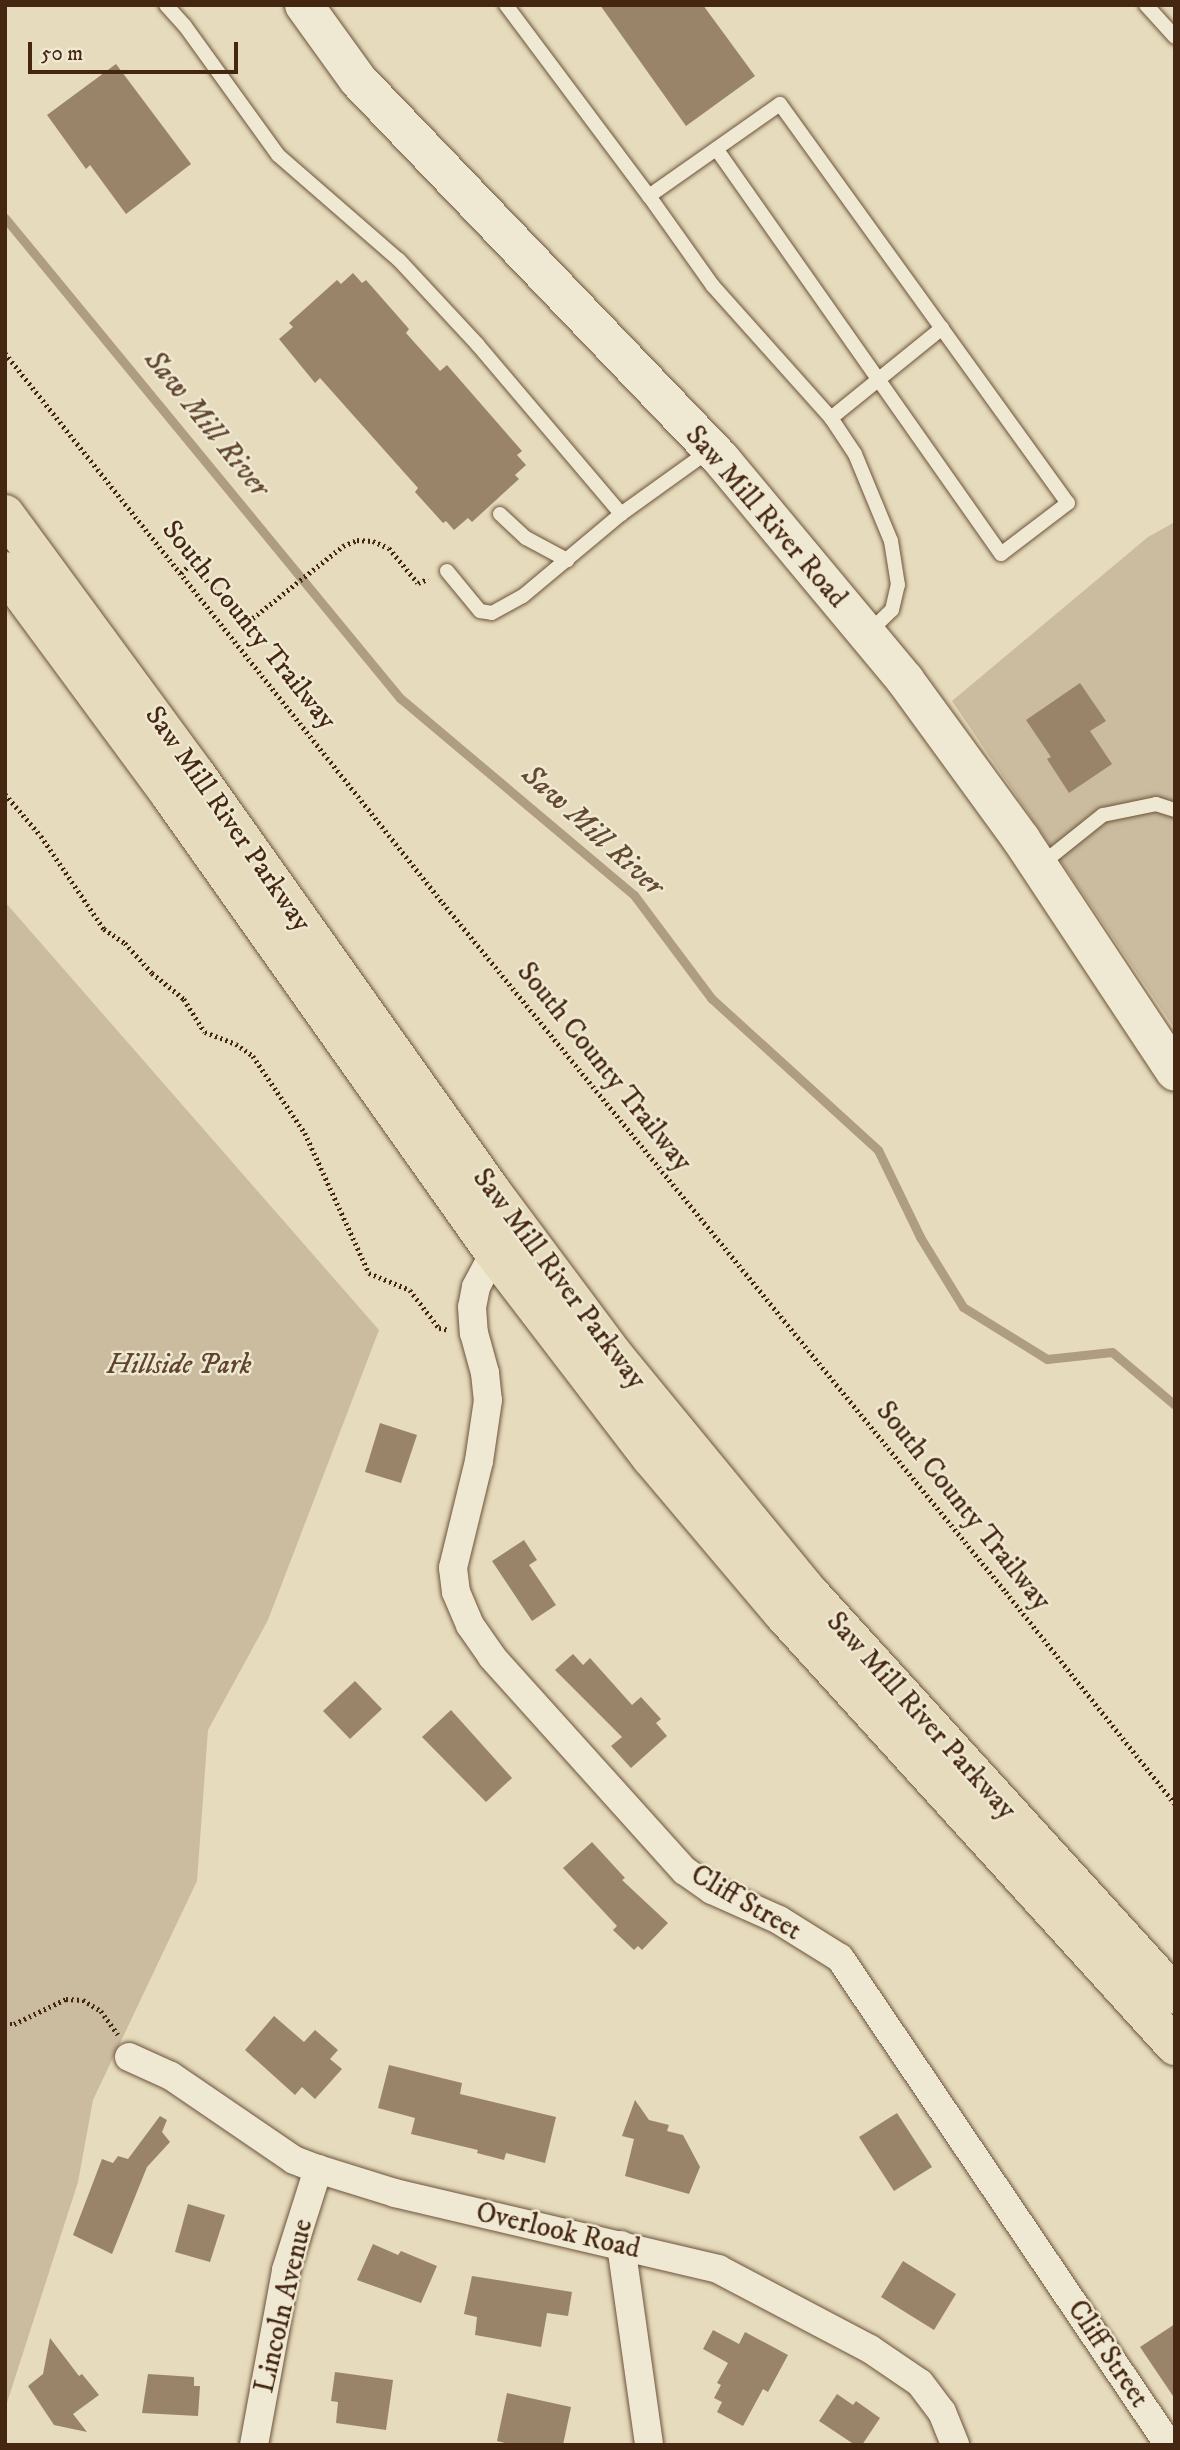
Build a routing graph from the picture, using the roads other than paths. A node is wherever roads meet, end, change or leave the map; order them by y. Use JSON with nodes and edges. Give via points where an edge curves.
{"nodes":[{"id":1,"x":166,"y":5,"type":"edge"},
{"id":2,"x":304,"y":5,"type":"edge"},
{"id":3,"x":506,"y":5,"type":"edge"},
{"id":4,"x":1146,"y":5,"type":"edge"},
{"id":5,"x":1175,"y":37,"type":"edge"},
{"id":6,"x":716,"y":149,"type":"junction"},
{"id":7,"x":649,"y":196,"type":"junction"},
{"id":8,"x":942,"y":328,"type":"junction"},
{"id":9,"x":877,"y":379,"type":"junction"},
{"id":10,"x":831,"y":418,"type":"junction"},
{"id":11,"x":711,"y":449,"type":"junction"},
{"id":12,"x":5,"y":514,"type":"edge"},
{"id":13,"x":500,"y":514,"type":"dead end"},
{"id":14,"x":621,"y":514,"type":"junction"},
{"id":15,"x":566,"y":560,"type":"junction"},
{"id":16,"x":5,"y":571,"type":"edge"},
{"id":17,"x":447,"y":571,"type":"road end"},
{"id":18,"x":866,"y":634,"type":"junction"},
{"id":19,"x":1175,"y":810,"type":"edge"},
{"id":20,"x":1038,"y":866,"type":"junction"},
{"id":21,"x":1175,"y":1072,"type":"edge"},
{"id":22,"x":494,"y":1253,"type":"junction"},
{"id":23,"x":1175,"y":1995,"type":"edge"},
{"id":24,"x":1175,"y":2046,"type":"edge"},
{"id":25,"x":129,"y":2057,"type":"road end"},
{"id":26,"x":318,"y":2169,"type":"junction"},
{"id":27,"x":621,"y":2245,"type":"junction"},
{"id":28,"x":254,"y":2445,"type":"edge"},
{"id":29,"x":649,"y":2445,"type":"edge"},
{"id":30,"x":954,"y":2445,"type":"edge"},
{"id":31,"x":1170,"y":2445,"type":"edge"}],
"edges":[{"from":1,"to":14,"type":"lane","via":[[278,155],[399,260]]},
{"from":2,"to":11,"type":"main road","name":"Saw Mill River Road","via":[[358,80]]},
{"from":3,"to":7,"type":"lane"},
{"from":4,"to":5,"type":"lane"},
{"from":6,"to":7,"type":"lane"},
{"from":6,"to":8,"type":"lane","via":[[779,104]]},
{"from":6,"to":9,"type":"lane"},
{"from":7,"to":10,"type":"lane","via":[[713,286]]},
{"from":8,"to":9,"type":"lane"},
{"from":8,"to":9,"type":"lane","via":[[1068,503],[1001,554]]},
{"from":9,"to":10,"type":"lane"},
{"from":10,"to":18,"type":"lane","via":[[855,454],[891,541],[898,585],[892,610]]},
{"from":11,"to":14,"type":"lane"},
{"from":11,"to":18,"type":"main road","name":"Saw Mill River Road"},
{"from":12,"to":23,"type":"highway","name":"Saw Mill River Parkway","via":[[629,1375],[807,1590]]},
{"from":13,"to":15,"type":"lane","via":[[526,538]]},
{"from":14,"to":15,"type":"lane"},
{"from":15,"to":17,"type":"lane","via":[[523,596],[492,613],[480,611]]},
{"from":16,"to":22,"type":"highway","name":"Saw Mill River Parkway","via":[[170,795]]},
{"from":18,"to":20,"type":"main road","name":"Saw Mill River Road","via":[[938,725]]},
{"from":19,"to":20,"type":"lane","via":[[1156,804],[1103,815]]},
{"from":20,"to":21,"type":"main road","name":"Saw Mill River Road"},
{"from":22,"to":24,"type":"highway","name":"Saw Mill River Parkway","via":[[651,1458],[782,1614]]},
{"from":22,"to":31,"type":"street","name":"Cliff Street","via":[[476,1287],[472,1307],[488,1400],[479,1461],[453,1568],[456,1592],[470,1625],[492,1657],[685,1871],[840,1958]]},
{"from":25,"to":26,"type":"street","name":"Overlook Road","via":[[171,2076],[294,2160]]},
{"from":26,"to":27,"type":"street","name":"Overlook Road","via":[[395,2193]]},
{"from":26,"to":28,"type":"street","name":"Lincoln Avenue","via":[[286,2270]]},
{"from":27,"to":29,"type":"street"},
{"from":27,"to":30,"type":"street","name":"Overlook Road","via":[[718,2269],[870,2349],[920,2383],[943,2412]]}]}
